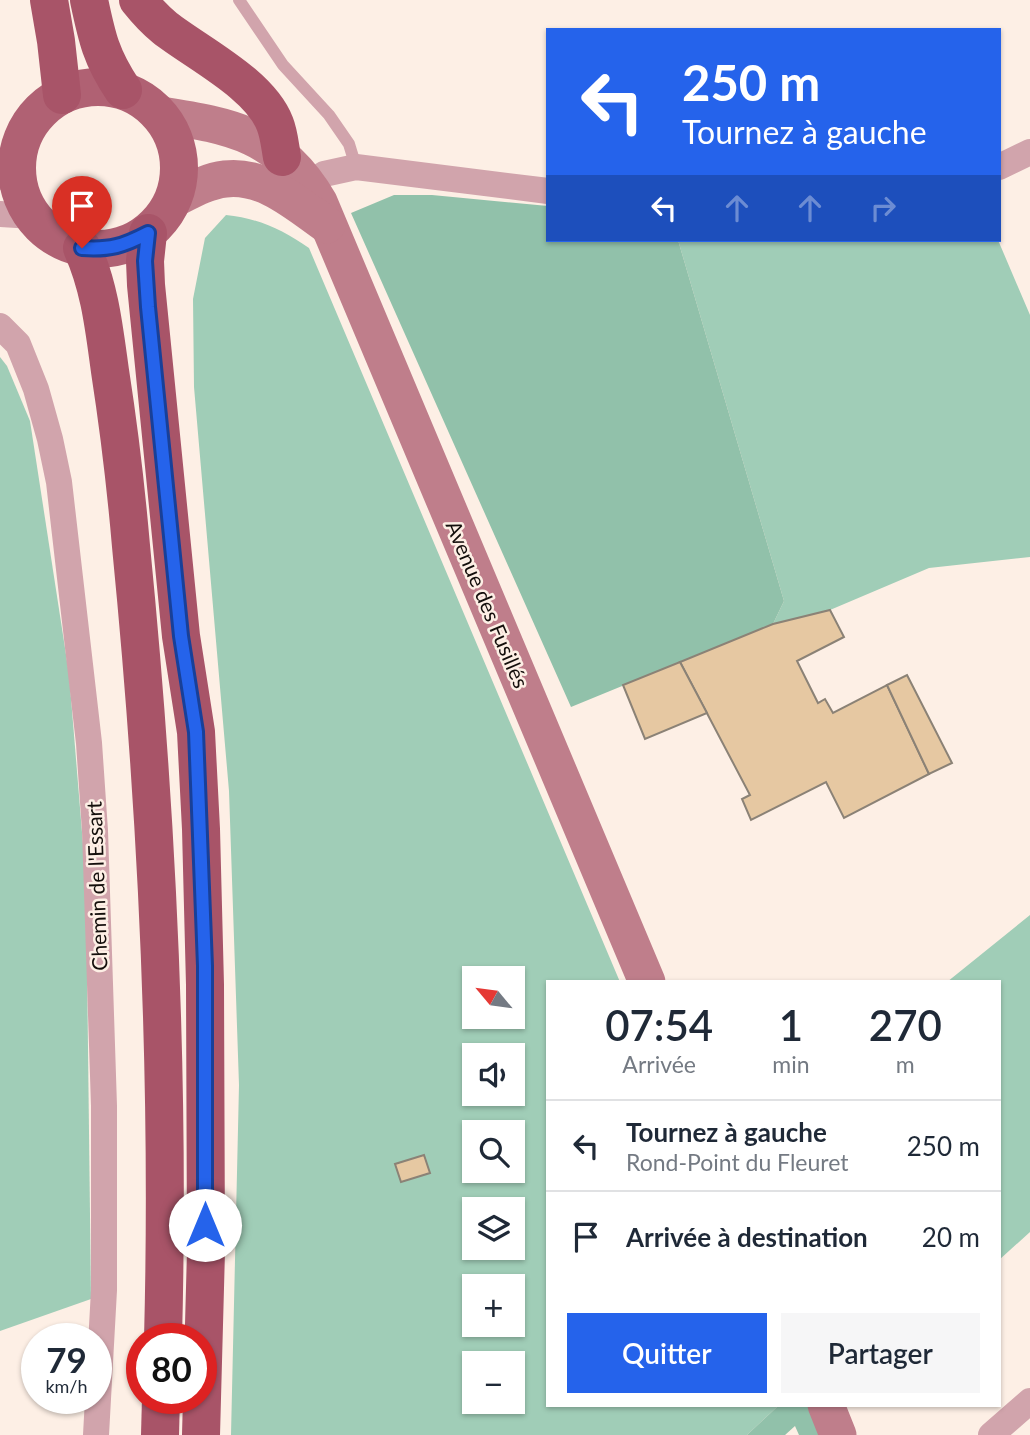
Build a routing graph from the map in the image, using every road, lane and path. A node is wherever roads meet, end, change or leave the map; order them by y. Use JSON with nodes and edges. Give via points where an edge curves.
{"nodes":[{"id":1,"x":49,"y":0,"type":"edge"},
{"id":2,"x":89,"y":0,"type":"edge"},
{"id":3,"x":138,"y":0,"type":"edge"},
{"id":4,"x":239,"y":0,"type":"edge"},
{"id":5,"x":123,"y":90,"type":"junction"},
{"id":6,"x":62,"y":95,"type":"junction"},
{"id":7,"x":161,"y":115,"type":"junction"},
{"id":8,"x":1030,"y":152,"type":"edge"},
{"id":9,"x":1001,"y":166,"type":"edge"},
{"id":10,"x":356,"y":167,"type":"junction"},
{"id":11,"x":8,"y":171,"type":"edge"},
{"id":12,"x":293,"y":179,"type":"junction"},
{"id":13,"x":546,"y":191,"type":"edge"},
{"id":14,"x":174,"y":199,"type":"junction"},
{"id":15,"x":16,"y":215,"type":"edge"},
{"id":16,"x":148,"y":233,"type":"junction"},
{"id":17,"x":82,"y":248,"type":"junction"},
{"id":18,"x":9,"y":335,"type":"edge"},
{"id":19,"x":646,"y":980,"type":"edge"},
{"id":20,"x":164,"y":1323,"type":"edge"},
{"id":21,"x":1030,"y":1401,"type":"edge"},
{"id":22,"x":827,"y":1407,"type":"edge"},
{"id":23,"x":161,"y":1414,"type":"edge"},
{"id":24,"x":96,"y":1435,"type":"edge"},
{"id":25,"x":160,"y":1435,"type":"edge"},
{"id":26,"x":201,"y":1435,"type":"edge"},
{"id":27,"x":838,"y":1435,"type":"edge"},
{"id":28,"x":991,"y":1435,"type":"edge"}],
"edges":[{"from":1,"to":6,"type":"highway"},
{"from":2,"to":5,"type":"highway","via":[[98,43]]},
{"from":3,"to":12,"type":"highway","via":[[164,28],[204,53],[267,111]]},
{"from":4,"to":10,"type":"lane","via":[[283,65],[329,115],[349,145]]},
{"from":5,"to":6,"type":"main road","via":[[103,86]]},
{"from":5,"to":7,"type":"main road"},
{"from":6,"to":11,"type":"main road","via":[[33,120]]},
{"from":7,"to":12,"type":"main road","via":[[238,131]]},
{"from":7,"to":14,"type":"main road","via":[[175,140],[180,169]]},
{"from":8,"to":9,"type":"street"},
{"from":10,"to":12,"type":"street"},
{"from":10,"to":13,"type":"street"},
{"from":11,"to":15,"type":"main road","via":[[20,192]]},
{"from":12,"to":14,"type":"main road","via":[[264,184],[222,179]]},
{"from":12,"to":19,"type":"main road","name":"Avenue des Fusillés","via":[[329,226]]},
{"from":14,"to":16,"type":"main road"},
{"from":15,"to":17,"type":"main road"},
{"from":16,"to":17,"type":"main road","via":[[105,249]]},
{"from":16,"to":26,"type":"highway","via":[[146,285],[181,636],[196,732],[201,829],[206,1251]]},
{"from":17,"to":20,"type":"highway","via":[[98,290],[114,398],[148,727],[164,1038]]},
{"from":18,"to":24,"type":"street","name":"Chemin de l'Essart","via":[[36,389],[58,482],[94,806],[105,1197]]},
{"from":21,"to":28,"type":"street"},
{"from":22,"to":27,"type":"main road"},
{"from":23,"to":25,"type":"highway"}]}
